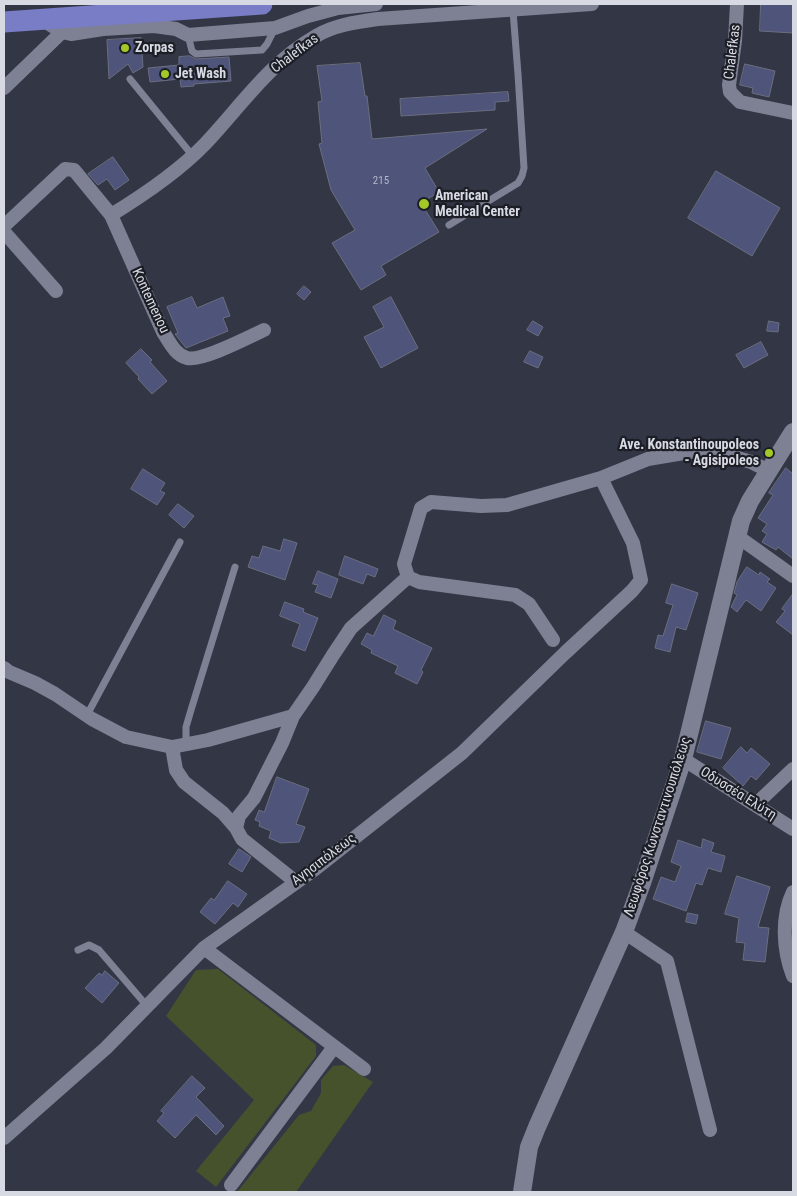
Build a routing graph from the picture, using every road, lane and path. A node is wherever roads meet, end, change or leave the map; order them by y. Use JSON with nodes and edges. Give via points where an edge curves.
{"nodes":[{"id":1,"x":66,"y":4,"type":"edge"},
{"id":2,"x":262,"y":4,"type":"edge"},
{"id":3,"x":376,"y":4,"type":"edge"},
{"id":4,"x":592,"y":4,"type":"edge"},
{"id":5,"x":737,"y":4,"type":"edge"},
{"id":6,"x":4,"y":9,"type":"edge"},
{"id":7,"x":512,"y":11,"type":"junction"},
{"id":8,"x":308,"y":16,"type":"junction"},
{"id":9,"x":43,"y":20,"type":"junction"},
{"id":10,"x":4,"y":22,"type":"edge"},
{"id":11,"x":276,"y":28,"type":"junction"},
{"id":12,"x":62,"y":32,"type":"junction"},
{"id":13,"x":188,"y":35,"type":"junction"},
{"id":14,"x":316,"y":35,"type":"junction"},
{"id":15,"x":130,"y":79,"type":"dead end"},
{"id":16,"x":4,"y":88,"type":"edge"},
{"id":17,"x":793,"y":113,"type":"edge"},
{"id":18,"x":192,"y":155,"type":"junction"},
{"id":19,"x":111,"y":215,"type":"junction"},
{"id":20,"x":450,"y":225,"type":"dead end"},
{"id":21,"x":4,"y":226,"type":"edge"},
{"id":22,"x":4,"y":232,"type":"edge"},
{"id":23,"x":56,"y":291,"type":"dead end"},
{"id":24,"x":264,"y":330,"type":"dead end"},
{"id":25,"x":793,"y":432,"type":"edge"},
{"id":26,"x":769,"y":471,"type":"junction"},
{"id":27,"x":601,"y":478,"type":"junction"},
{"id":28,"x":737,"y":536,"type":"junction"},
{"id":29,"x":180,"y":542,"type":"dead end"},
{"id":30,"x":235,"y":567,"type":"dead end"},
{"id":31,"x":793,"y":576,"type":"edge"},
{"id":32,"x":408,"y":577,"type":"junction"},
{"id":33,"x":553,"y":640,"type":"dead end"},
{"id":34,"x":4,"y":668,"type":"edge"},
{"id":35,"x":87,"y":715,"type":"junction"},
{"id":36,"x":293,"y":716,"type":"junction"},
{"id":37,"x":179,"y":746,"type":"junction"},
{"id":38,"x":683,"y":759,"type":"junction"},
{"id":39,"x":793,"y":769,"type":"edge"},
{"id":40,"x":755,"y":805,"type":"junction"},
{"id":41,"x":236,"y":828,"type":"junction"},
{"id":42,"x":793,"y":829,"type":"edge"},
{"id":43,"x":296,"y":882,"type":"junction"},
{"id":44,"x":793,"y":892,"type":"edge"},
{"id":45,"x":624,"y":932,"type":"junction"},
{"id":46,"x":204,"y":948,"type":"junction"},
{"id":47,"x":78,"y":950,"type":"dead end"},
{"id":48,"x":793,"y":976,"type":"edge"},
{"id":49,"x":147,"y":1006,"type":"junction"},
{"id":50,"x":334,"y":1047,"type":"junction"},
{"id":51,"x":364,"y":1069,"type":"dead end"},
{"id":52,"x":710,"y":1130,"type":"dead end"},
{"id":53,"x":4,"y":1138,"type":"edge"},
{"id":54,"x":231,"y":1185,"type":"dead end"},
{"id":55,"x":522,"y":1192,"type":"edge"}],
"edges":[{"from":1,"to":6,"type":"main road"},
{"from":2,"to":9,"type":"main road"},
{"from":3,"to":8,"type":"street","via":[[338,8]]},
{"from":4,"to":7,"type":"street","name":"Chalefkas"},
{"from":5,"to":17,"type":"street","name":"Chalefkas","via":[[730,92],[740,102]]},
{"from":7,"to":14,"type":"street","name":"Chalefkas","via":[[378,19]]},
{"from":7,"to":20,"type":"lane","via":[[522,176],[518,183]]},
{"from":8,"to":11,"type":"street"},
{"from":8,"to":14,"type":"street"},
{"from":9,"to":10,"type":"main road"},
{"from":9,"to":12,"type":"street"},
{"from":11,"to":13,"type":"street"},
{"from":11,"to":13,"type":"lane","via":[[262,50],[196,54],[192,51]]},
{"from":12,"to":13,"type":"street","via":[[71,34],[103,28],[165,26]]},
{"from":12,"to":16,"type":"street"},
{"from":14,"to":18,"type":"street","name":"Chalefkas","via":[[274,67]]},
{"from":15,"to":18,"type":"lane"},
{"from":18,"to":19,"type":"street","name":"Chalefkas","via":[[146,193]]},
{"from":19,"to":21,"type":"street","name":"Kontemenou","via":[[74,170],[65,169]]},
{"from":19,"to":24,"type":"street","name":"Kontemenou","via":[[163,332],[180,354],[188,359],[208,355]]},
{"from":22,"to":23,"type":"street"},
{"from":25,"to":26,"type":"street","name":"Λεωφόρος Κωνσταντινουπόλεως"},
{"from":26,"to":27,"type":"street","via":[[707,449],[648,460]]},
{"from":26,"to":28,"type":"street","name":"Λεωφόρος Κωνσταντινουπόλεως","via":[[750,501]]},
{"from":27,"to":32,"type":"street","via":[[506,505],[431,502],[421,508],[404,564]]},
{"from":27,"to":43,"type":"street","name":"Αγησιπόλεως","via":[[633,543],[641,580],[462,753]]},
{"from":28,"to":31,"type":"street"},
{"from":28,"to":38,"type":"street","name":"Λεωφόρος Κωνσταντινουπόλεως"},
{"from":29,"to":35,"type":"lane"},
{"from":30,"to":37,"type":"lane"},
{"from":32,"to":33,"type":"street","via":[[419,582],[515,595],[529,604]]},
{"from":32,"to":36,"type":"street","via":[[351,628]]},
{"from":34,"to":35,"type":"street","via":[[42,686]]},
{"from":35,"to":37,"type":"street","via":[[126,737]]},
{"from":36,"to":37,"type":"street"},
{"from":36,"to":41,"type":"street","via":[[254,798],[239,816]]},
{"from":37,"to":41,"type":"street","via":[[176,770],[184,782]]},
{"from":38,"to":40,"type":"street","name":"Οδυσσέα Ελύτη"},
{"from":38,"to":45,"type":"street","name":"Λεωφόρος Κωνσταντινουπόλεως"},
{"from":39,"to":40,"type":"street"},
{"from":40,"to":42,"type":"street","name":"Οδυσσέα Ελύτη"},
{"from":41,"to":43,"type":"street","via":[[242,839]]},
{"from":43,"to":46,"type":"street","name":"Αγησιπόλεως"},
{"from":44,"to":48,"type":"street","via":[[785,918],[786,944]]},
{"from":45,"to":52,"type":"street","via":[[667,961]]},
{"from":45,"to":55,"type":"street","name":"Λεωφόρος Κωνσταντινουπόλεως","via":[[537,1127],[528,1154]]},
{"from":46,"to":49,"type":"street","name":"Αγησιπόλεως"},
{"from":46,"to":50,"type":"street"},
{"from":47,"to":49,"type":"lane","via":[[89,945],[99,950]]},
{"from":49,"to":53,"type":"street","name":"Αγησιπόλεως","via":[[106,1048]]},
{"from":50,"to":51,"type":"street"},
{"from":50,"to":54,"type":"street"}]}
